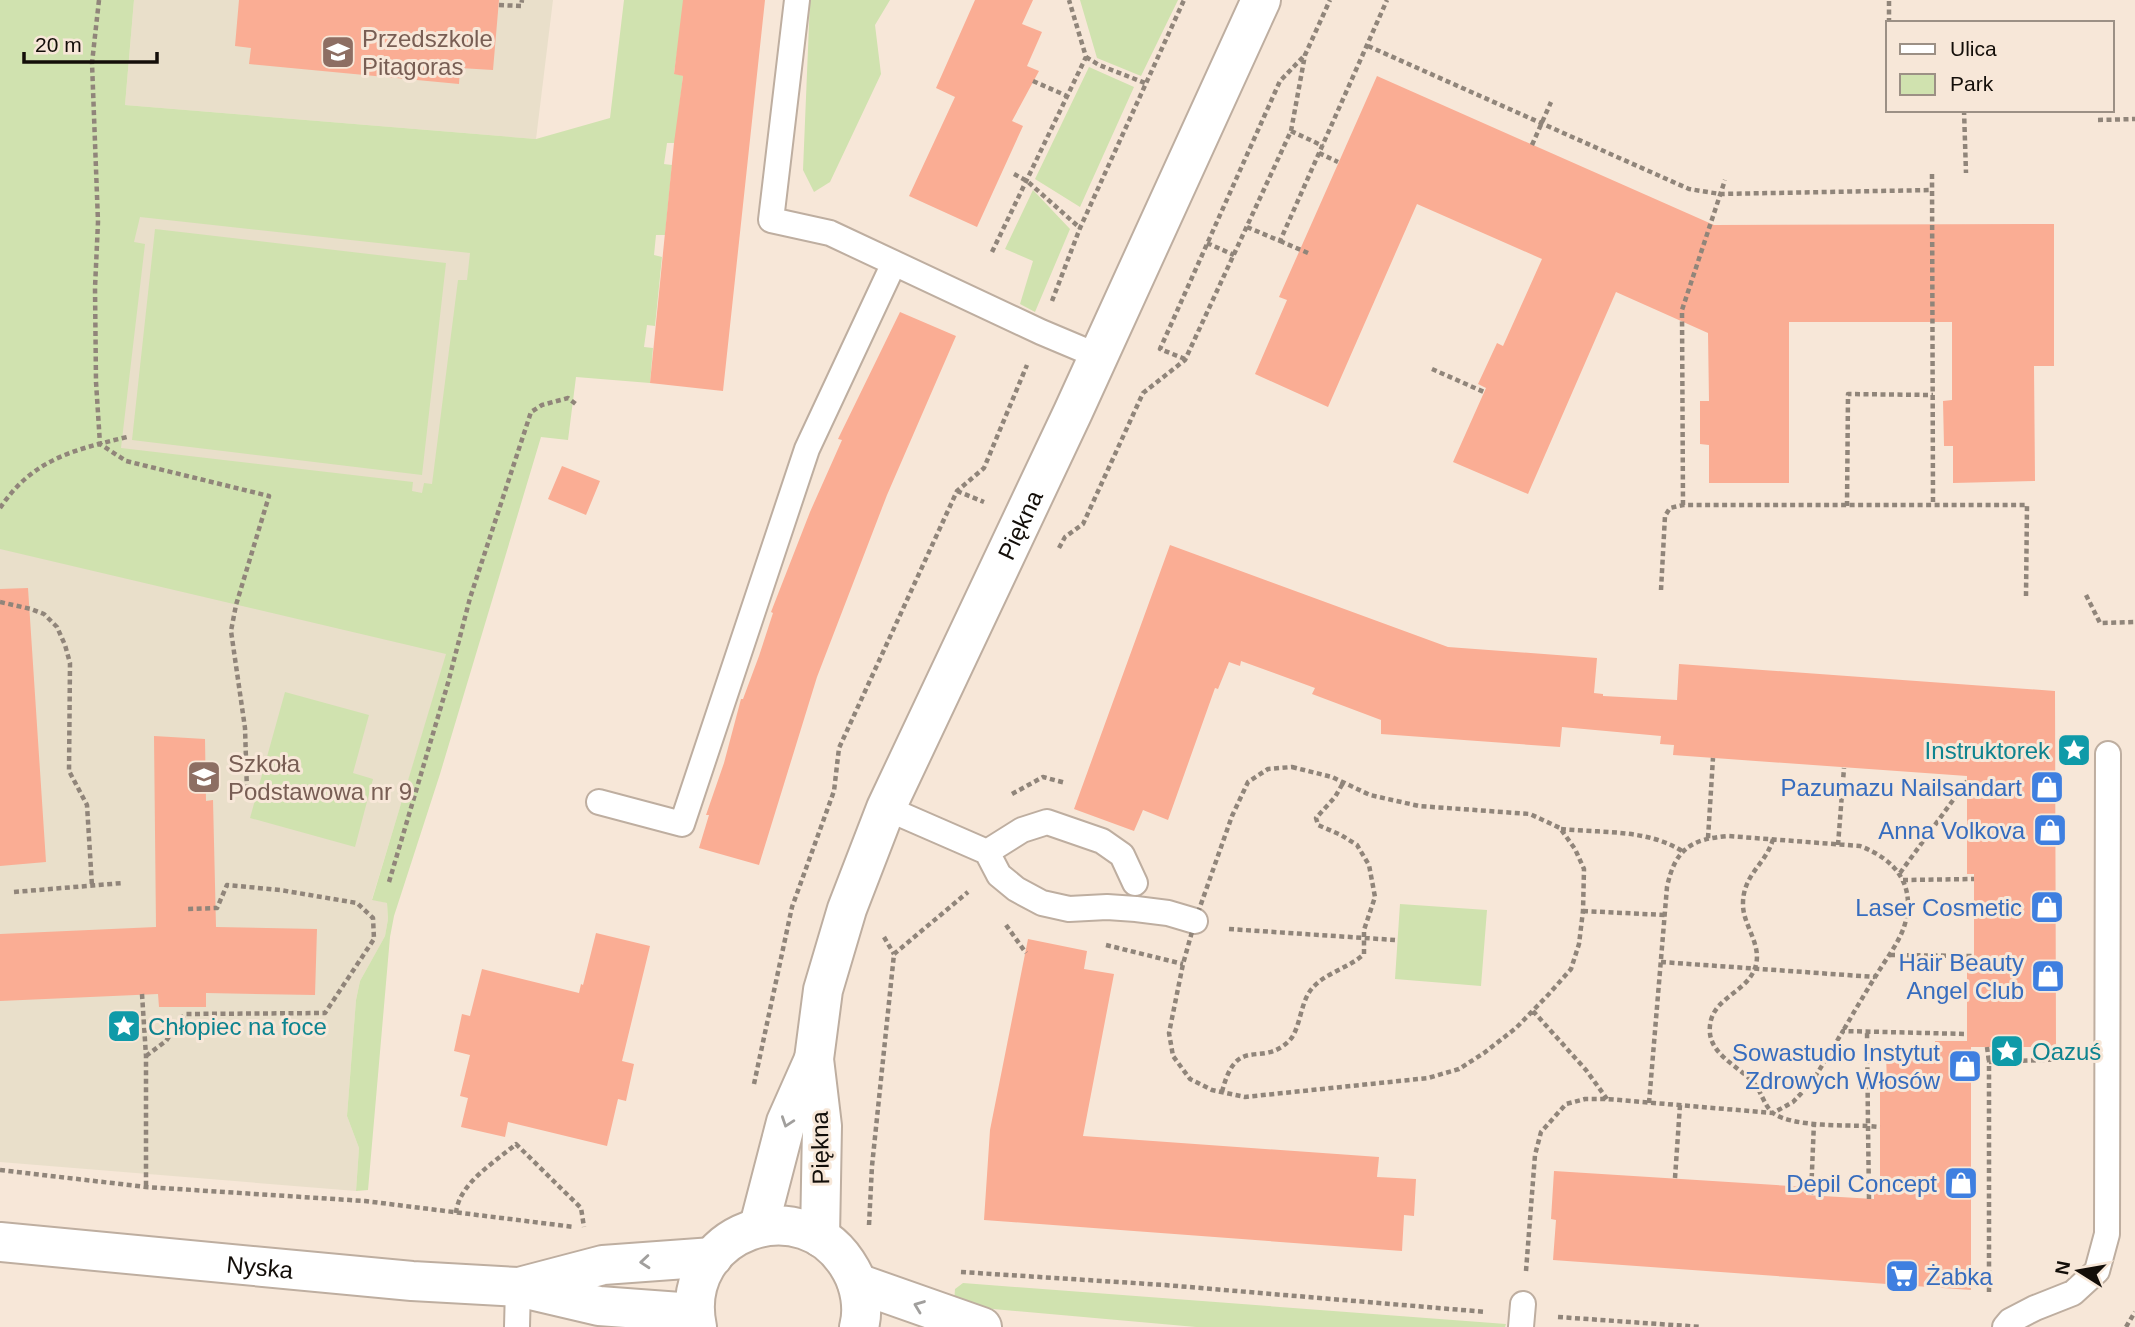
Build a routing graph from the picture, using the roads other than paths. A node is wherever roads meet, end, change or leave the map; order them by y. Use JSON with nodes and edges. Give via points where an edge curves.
{"nodes":[{"id":1,"x":797,"y":0,"type":"edge"},
{"id":2,"x":1261,"y":0,"type":"edge"},
{"id":3,"x":894,"y":262,"type":"junction"},
{"id":4,"x":1098,"y":356,"type":"junction"},
{"id":5,"x":2108,"y":754,"type":"dead end"},
{"id":6,"x":599,"y":802,"type":"dead end"},
{"id":7,"x":886,"y":808,"type":"junction"},
{"id":8,"x":986,"y":852,"type":"junction"},
{"id":9,"x":1135,"y":883,"type":"dead end"},
{"id":10,"x":1206,"y":924,"type":"road end"},
{"id":11,"x":814,"y":1059,"type":"junction"},
{"id":12,"x":759,"y":1226,"type":"junction"},
{"id":13,"x":820,"y":1237,"type":"junction"},
{"id":14,"x":0,"y":1242,"type":"edge"},
{"id":15,"x":713,"y":1257,"type":"junction"},
{"id":16,"x":858,"y":1283,"type":"junction"},
{"id":17,"x":518,"y":1287,"type":"junction"},
{"id":18,"x":696,"y":1320,"type":"edge"},
{"id":19,"x":517,"y":1327,"type":"edge"},
{"id":20,"x":859,"y":1327,"type":"edge"},
{"id":21,"x":982,"y":1327,"type":"edge"},
{"id":22,"x":2005,"y":1327,"type":"edge"}],
"edges":[{"from":1,"to":3,"type":"lane","via":[[771,220],[830,233]]},
{"from":2,"to":4,"type":"street","name":"Piękna"},
{"from":3,"to":4,"type":"lane"},
{"from":3,"to":6,"type":"lane","via":[[807,449],[682,824]]},
{"from":4,"to":7,"type":"street","name":"Piękna"},
{"from":5,"to":22,"type":"lane","via":[[2108,1234],[2097,1271],[2073,1293],[2035,1308]]},
{"from":7,"to":8,"type":"lane"},
{"from":7,"to":11,"type":"street","name":"Piękna","via":[[838,935],[823,990]]},
{"from":8,"to":9,"type":"lane","via":[[1022,830],[1046,822],[1102,841],[1122,855]]},
{"from":8,"to":10,"type":"lane","via":[[999,874],[1042,903],[1069,909],[1147,910]]},
{"from":11,"to":12,"type":"street","name":"Piękna","one_way":true,"via":[[786,1122]]},
{"from":11,"to":13,"type":"street","name":"Piękna","via":[[822,1126]]},
{"from":12,"to":13,"type":"street","via":[[788,1225]]},
{"from":12,"to":15,"type":"street","via":[[739,1234]]},
{"from":13,"to":16,"type":"street","via":[[844,1258]]},
{"from":14,"to":17,"type":"street","name":"Nyska"},
{"from":15,"to":17,"type":"street","name":"Nyska","one_way":true,"via":[[603,1265]]},
{"from":15,"to":18,"type":"street","via":[[695,1292]]},
{"from":16,"to":20,"type":"street"},
{"from":21,"to":16,"type":"street","one_way":true},
{"from":17,"to":18,"type":"street","name":"Nyska","via":[[599,1306]]},
{"from":17,"to":19,"type":"lane"}]}
